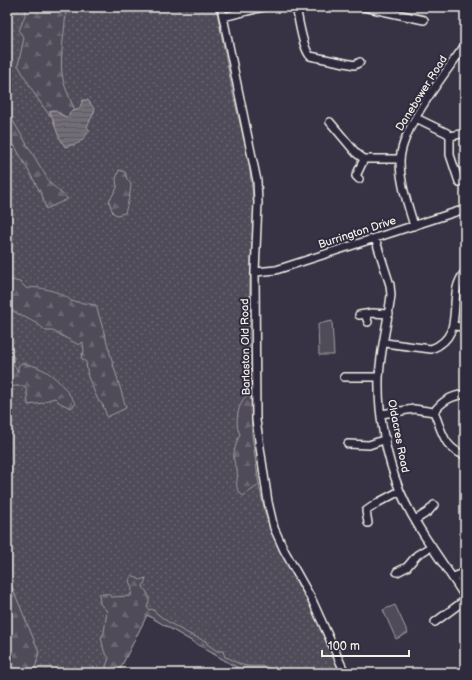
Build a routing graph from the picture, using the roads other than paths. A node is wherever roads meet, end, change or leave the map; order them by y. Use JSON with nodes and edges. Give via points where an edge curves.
{"nodes":[{"id":1,"x":221,"y":7,"type":"edge"},
{"id":2,"x":264,"y":7,"type":"edge"},
{"id":3,"x":296,"y":7,"type":"edge"},
{"id":4,"x":364,"y":7,"type":"edge"},
{"id":5,"x":223,"y":17,"type":"junction"},
{"id":6,"x":424,"y":20,"type":"dead end"},
{"id":7,"x":465,"y":45,"type":"edge"},
{"id":8,"x":358,"y":66,"type":"dead end"},
{"id":9,"x":416,"y":118,"type":"junction"},
{"id":10,"x":330,"y":122,"type":"dead end"},
{"id":11,"x":461,"y":134,"type":"dead end"},
{"id":12,"x":450,"y":136,"type":"junction"},
{"id":13,"x":364,"y":159,"type":"junction"},
{"id":14,"x":400,"y":159,"type":"junction"},
{"id":15,"x":459,"y":177,"type":"dead end"},
{"id":16,"x":355,"y":178,"type":"dead end"},
{"id":17,"x":465,"y":209,"type":"edge"},
{"id":18,"x":414,"y":226,"type":"junction"},
{"id":19,"x":374,"y":238,"type":"junction"},
{"id":20,"x":255,"y":272,"type":"junction"},
{"id":21,"x":465,"y":272,"type":"edge"},
{"id":22,"x":389,"y":314,"type":"junction"},
{"id":23,"x":368,"y":322,"type":"dead end"},
{"id":24,"x":453,"y":326,"type":"junction"},
{"id":25,"x":465,"y":327,"type":"edge"},
{"id":26,"x":385,"y":344,"type":"junction"},
{"id":27,"x":379,"y":377,"type":"junction"},
{"id":28,"x":348,"y":379,"type":"dead end"},
{"id":29,"x":465,"y":394,"type":"edge"},
{"id":30,"x":434,"y":412,"type":"junction"},
{"id":31,"x":381,"y":414,"type":"junction"},
{"id":32,"x":386,"y":439,"type":"junction"},
{"id":33,"x":351,"y":446,"type":"dead end"},
{"id":34,"x":465,"y":455,"type":"edge"},
{"id":35,"x":400,"y":491,"type":"junction"},
{"id":36,"x":433,"y":509,"type":"dead end"},
{"id":37,"x":416,"y":520,"type":"junction"},
{"id":38,"x":368,"y":523,"type":"dead end"},
{"id":39,"x":432,"y":546,"type":"junction"},
{"id":40,"x":400,"y":568,"type":"dead end"},
{"id":41,"x":465,"y":571,"type":"edge"},
{"id":42,"x":453,"y":578,"type":"junction"},
{"id":43,"x":465,"y":599,"type":"edge"},
{"id":44,"x":437,"y":618,"type":"dead end"},
{"id":45,"x":345,"y":673,"type":"edge"}],
"edges":[{"from":1,"to":5,"type":"street","name":"Barlaston Old Road"},
{"from":2,"to":5,"type":"street"},
{"from":3,"to":8,"type":"street","via":[[310,56]]},
{"from":4,"to":6,"type":"street"},
{"from":5,"to":20,"type":"street","name":"Barlaston Old Road","via":[[257,181]]},
{"from":7,"to":9,"type":"street","name":"Danebower Road"},
{"from":9,"to":12,"type":"street"},
{"from":9,"to":14,"type":"street","name":"Danebower Road","via":[[405,140]]},
{"from":10,"to":13,"type":"street","via":[[339,128],[356,153]]},
{"from":11,"to":12,"type":"street"},
{"from":12,"to":15,"type":"street","via":[[450,155]]},
{"from":13,"to":14,"type":"street"},
{"from":13,"to":16,"type":"street"},
{"from":14,"to":18,"type":"street","name":"Danebower Road","via":[[402,184]]},
{"from":17,"to":18,"type":"street","name":"Burrington Drive"},
{"from":18,"to":19,"type":"street","name":"Burrington Drive"},
{"from":19,"to":20,"type":"street","name":"Burrington Drive","via":[[276,270]]},
{"from":19,"to":22,"type":"street","name":"Oldacres Road","via":[[390,285]]},
{"from":20,"to":45,"type":"street","name":"Barlaston Old Road","via":[[256,420],[268,502],[274,528],[312,600]]},
{"from":21,"to":24,"type":"street","via":[[459,282]]},
{"from":22,"to":23,"type":"street","via":[[362,314]]},
{"from":22,"to":26,"type":"street","name":"Oldacres Road"},
{"from":24,"to":25,"type":"street"},
{"from":24,"to":26,"type":"street","via":[[447,338],[431,349]]},
{"from":26,"to":27,"type":"street","name":"Oldacres Road"},
{"from":27,"to":28,"type":"street"},
{"from":27,"to":31,"type":"street","name":"Oldacres Road"},
{"from":29,"to":30,"type":"street","via":[[450,398],[440,404]]},
{"from":30,"to":31,"type":"street","via":[[414,409]]},
{"from":30,"to":34,"type":"street","via":[[448,446],[454,452]]},
{"from":31,"to":32,"type":"street","name":"Oldacres Road"},
{"from":32,"to":33,"type":"street","via":[[369,445]]},
{"from":32,"to":35,"type":"street","name":"Oldacres Road"},
{"from":35,"to":37,"type":"street","name":"Oldacres Road"},
{"from":35,"to":38,"type":"street","via":[[364,509]]},
{"from":36,"to":37,"type":"street"},
{"from":37,"to":39,"type":"street","name":"Oldacres Road"},
{"from":39,"to":40,"type":"street"},
{"from":39,"to":42,"type":"street","name":"Oldacres Road"},
{"from":41,"to":42,"type":"street"},
{"from":42,"to":43,"type":"street","name":"Oldacres Road"},
{"from":43,"to":44,"type":"street"}]}
